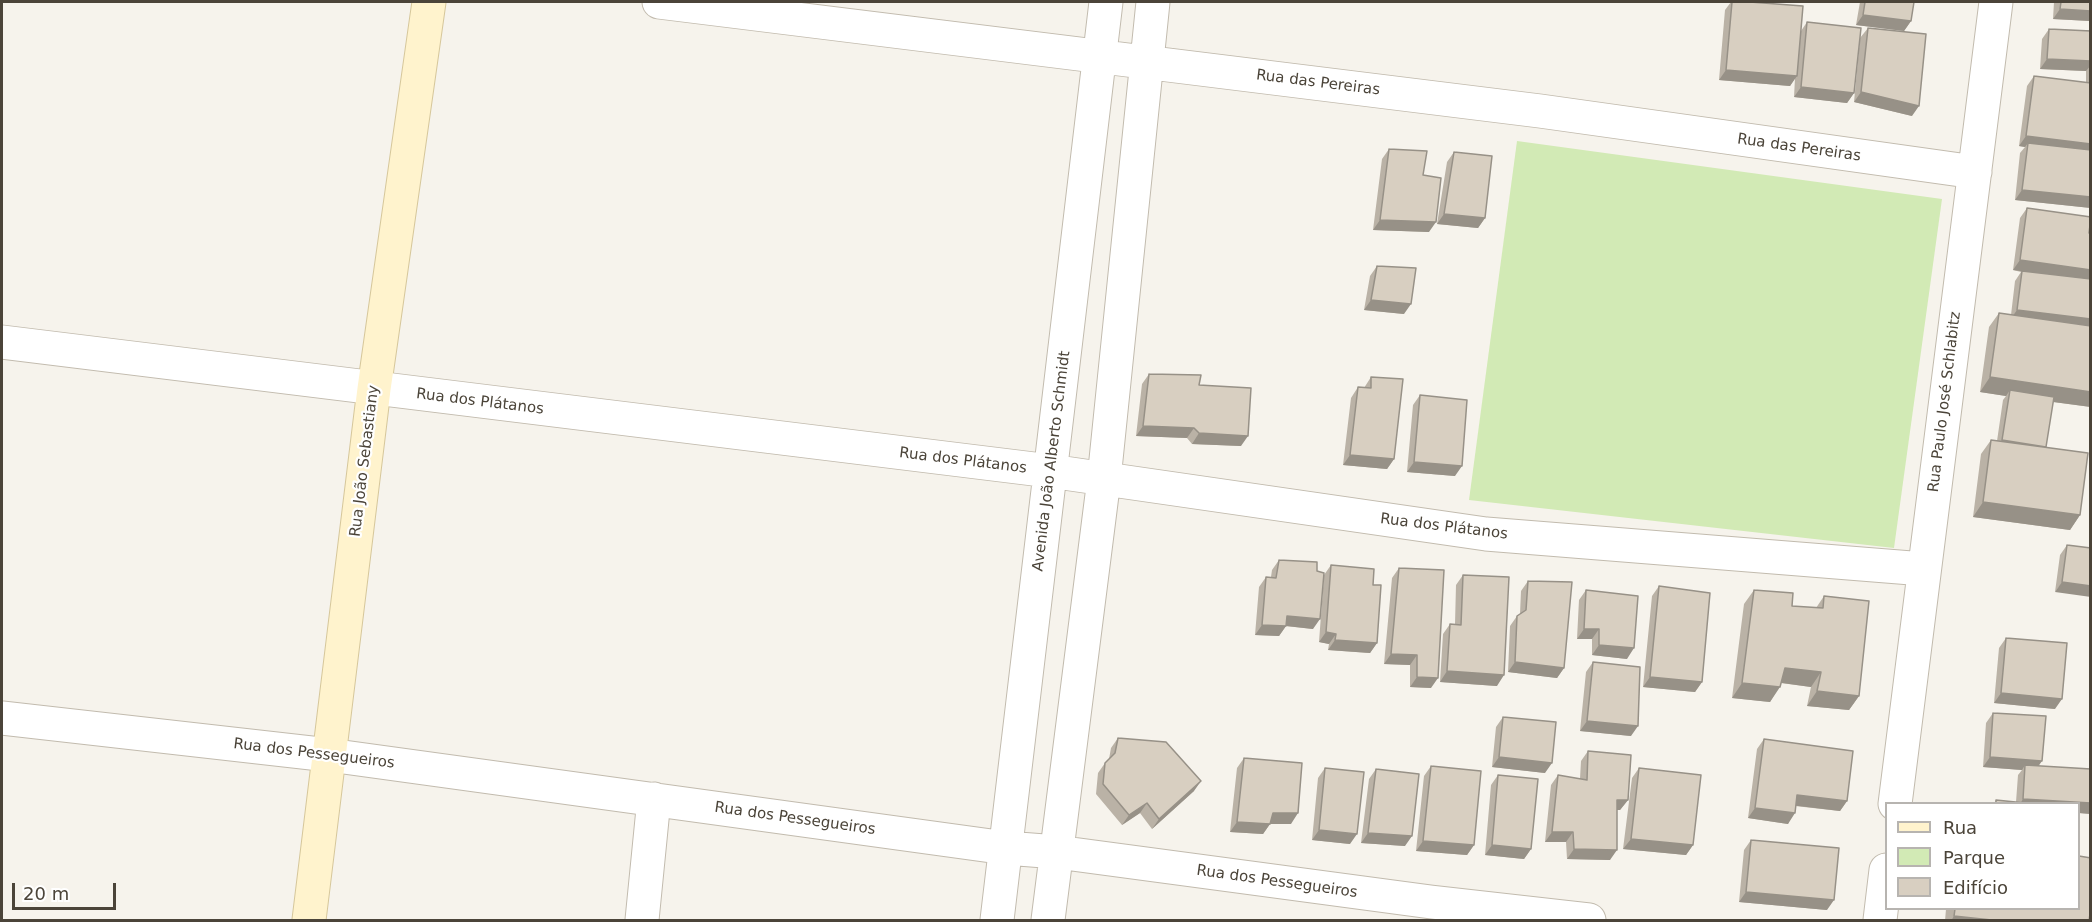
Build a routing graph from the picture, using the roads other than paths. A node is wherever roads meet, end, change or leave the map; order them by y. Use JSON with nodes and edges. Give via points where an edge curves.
{"nodes":[{"id":1,"x":429,"y":2,"type":"edge"},
{"id":2,"x":659,"y":2,"type":"edge"},
{"id":3,"x":1106,"y":2,"type":"edge"},
{"id":4,"x":1153,"y":2,"type":"edge"},
{"id":5,"x":1996,"y":2,"type":"edge"},
{"id":6,"x":1100,"y":57,"type":"junction"},
{"id":7,"x":1145,"y":61,"type":"junction"},
{"id":8,"x":1975,"y":172,"type":"junction"},
{"id":9,"x":2,"y":342,"type":"edge"},
{"id":10,"x":374,"y":390,"type":"junction"},
{"id":11,"x":1050,"y":471,"type":"junction"},
{"id":12,"x":1104,"y":479,"type":"junction"},
{"id":13,"x":1924,"y":569,"type":"junction"},
{"id":14,"x":2,"y":718,"type":"edge"},
{"id":15,"x":329,"y":755,"type":"junction"},
{"id":16,"x":654,"y":799,"type":"junction"},
{"id":17,"x":1895,"y":802,"type":"edge"},
{"id":18,"x":1006,"y":848,"type":"junction"},
{"id":19,"x":1057,"y":852,"type":"junction"},
{"id":20,"x":1885,"y":885,"type":"edge"},
{"id":21,"x":309,"y":921,"type":"edge"},
{"id":22,"x":642,"y":921,"type":"edge"},
{"id":23,"x":997,"y":921,"type":"edge"},
{"id":24,"x":1048,"y":921,"type":"edge"},
{"id":25,"x":1589,"y":921,"type":"edge"},
{"id":26,"x":1880,"y":921,"type":"edge"}],
"edges":[{"from":1,"to":10,"type":"street","name":"Rua João Sebastiany"},
{"from":2,"to":6,"type":"street","name":"Rua das Pereiras"},
{"from":3,"to":6,"type":"street","name":"Avenida João Alberto Schmidt"},
{"from":4,"to":7,"type":"street"},
{"from":5,"to":8,"type":"street","name":"Rua Paulo José Schlabitz"},
{"from":6,"to":7,"type":"street","name":"Rua das Pereiras"},
{"from":6,"to":11,"type":"street","name":"Avenida João Alberto Schmidt"},
{"from":7,"to":8,"type":"street","name":"Rua das Pereiras"},
{"from":7,"to":12,"type":"street"},
{"from":8,"to":13,"type":"street","name":"Rua Paulo José Schlabitz"},
{"from":9,"to":10,"type":"street","name":"Rua dos Plátanos"},
{"from":10,"to":11,"type":"street","name":"Rua dos Plátanos"},
{"from":10,"to":15,"type":"street","name":"Rua João Sebastiany"},
{"from":11,"to":12,"type":"street","name":"Rua dos Plátanos"},
{"from":11,"to":18,"type":"street","name":"Avenida João Alberto Schmidt"},
{"from":12,"to":13,"type":"street","name":"Rua dos Plátanos","via":[[1486,534]]},
{"from":12,"to":19,"type":"street"},
{"from":13,"to":17,"type":"street","name":"Rua Paulo José Schlabitz"},
{"from":14,"to":15,"type":"street","name":"Rua dos Pessegueiros"},
{"from":15,"to":16,"type":"street","name":"Rua dos Pessegueiros"},
{"from":15,"to":21,"type":"street","name":"Rua João Sebastiany"},
{"from":16,"to":18,"type":"street","name":"Rua dos Pessegueiros"},
{"from":16,"to":22,"type":"street"},
{"from":18,"to":19,"type":"street","name":"Rua dos Pessegueiros"},
{"from":18,"to":23,"type":"street","name":"Avenida João Alberto Schmidt"},
{"from":19,"to":24,"type":"street"},
{"from":19,"to":25,"type":"street","name":"Rua dos Pessegueiros"},
{"from":20,"to":26,"type":"street"}]}
